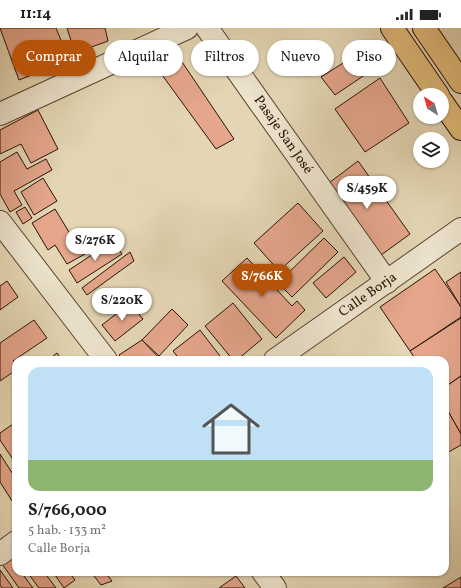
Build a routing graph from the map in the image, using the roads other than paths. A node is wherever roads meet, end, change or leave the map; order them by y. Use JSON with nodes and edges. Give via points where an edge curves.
{"nodes":[{"id":1,"x":187,"y":28,"type":"edge"},
{"id":2,"x":207,"y":28,"type":"edge"},
{"id":3,"x":392,"y":28,"type":"edge"},
{"id":4,"x":424,"y":28,"type":"edge"},
{"id":5,"x":461,"y":82,"type":"edge"},
{"id":6,"x":433,"y":88,"type":"edge"},
{"id":7,"x":449,"y":112,"type":"edge"},
{"id":8,"x":0,"y":114,"type":"edge"},
{"id":9,"x":461,"y":129,"type":"edge"},
{"id":10,"x":0,"y":222,"type":"edge"},
{"id":11,"x":461,"y":228,"type":"edge"},
{"id":12,"x":387,"y":282,"type":"junction"},
{"id":13,"x":103,"y":356,"type":"edge"},
{"id":14,"x":281,"y":356,"type":"edge"},
{"id":15,"x":12,"y":545,"type":"edge"},
{"id":16,"x":0,"y":554,"type":"edge"},
{"id":17,"x":266,"y":576,"type":"edge"},
{"id":18,"x":275,"y":588,"type":"edge"}],
"edges":[{"from":1,"to":8,"type":"street"},
{"from":2,"to":12,"type":"street","name":"Pasaje San José"},
{"from":3,"to":6,"type":"main road"},
{"from":4,"to":5,"type":"main road"},
{"from":7,"to":9,"type":"main road"},
{"from":10,"to":13,"type":"street"},
{"from":11,"to":12,"type":"street","name":"Calle Borja"},
{"from":12,"to":14,"type":"street","name":"Calle Borja"},
{"from":15,"to":16,"type":"street"},
{"from":17,"to":18,"type":"street"}]}
